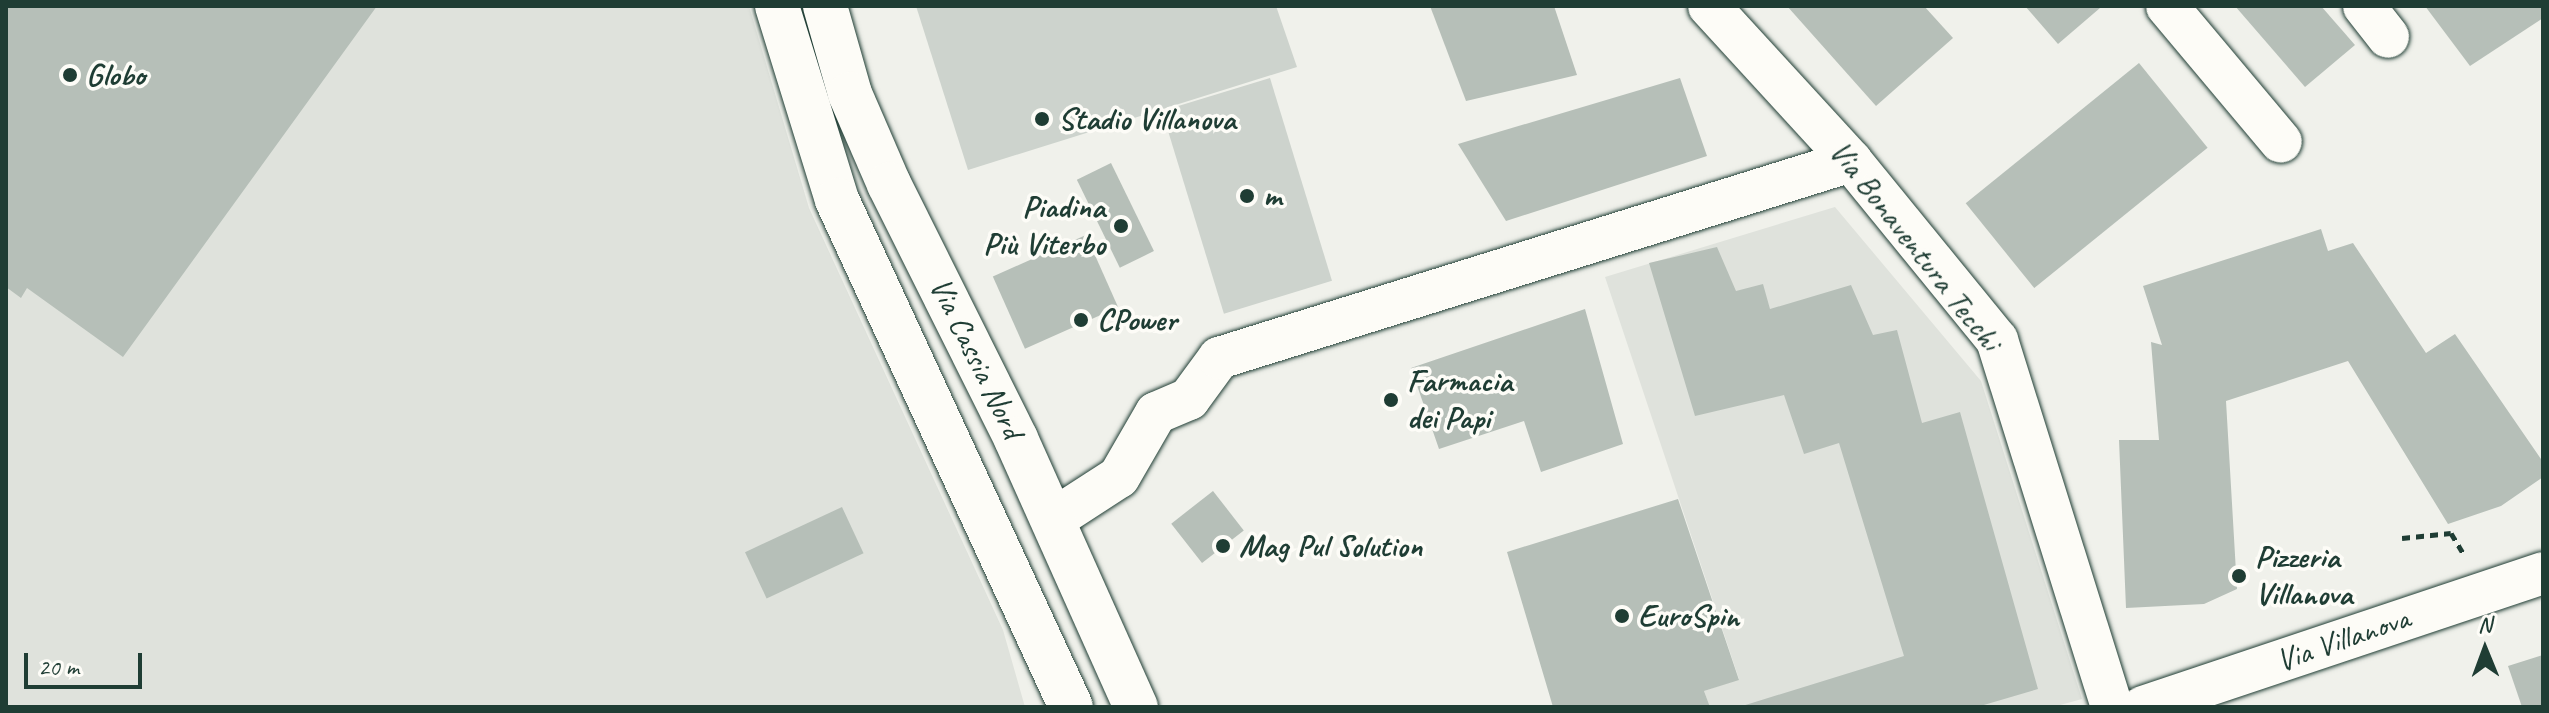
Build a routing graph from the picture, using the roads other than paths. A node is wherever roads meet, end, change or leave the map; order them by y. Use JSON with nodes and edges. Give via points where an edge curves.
{"nodes":[{"id":1,"x":777,"y":6,"type":"edge"},
{"id":2,"x":825,"y":6,"type":"edge"},
{"id":3,"x":1709,"y":6,"type":"edge"},
{"id":4,"x":2167,"y":6,"type":"edge"},
{"id":5,"x":2281,"y":142,"type":"dead end"},
{"id":6,"x":1851,"y":161,"type":"junction"},
{"id":7,"x":1054,"y":519,"type":"junction"},
{"id":8,"x":2543,"y":573,"type":"edge"},
{"id":9,"x":1053,"y":686,"type":"edge"},
{"id":10,"x":1071,"y":707,"type":"edge"},
{"id":11,"x":1136,"y":707,"type":"edge"},
{"id":12,"x":2112,"y":707,"type":"edge"},
{"id":13,"x":2143,"y":707,"type":"edge"}],
"edges":[{"from":1,"to":9,"type":"main road","name":"Via Cassia Nord","via":[[837,200]]},
{"from":2,"to":7,"type":"main road","name":"Via Cassia Nord","via":[[850,94],[884,171]]},
{"from":3,"to":6,"type":"street","name":"Via Bonaventura Tecchi"},
{"from":4,"to":5,"type":"street"},
{"from":6,"to":7,"type":"street","via":[[1219,358],[1189,399],[1156,413],[1119,477]]},
{"from":6,"to":12,"type":"street","name":"Via Bonaventura Tecchi","via":[[1997,340]]},
{"from":7,"to":11,"type":"main road","name":"Via Cassia Nord"},
{"from":8,"to":13,"type":"street","name":"Via Villanova"},
{"from":9,"to":10,"type":"main road","name":"Via Cassia Nord"}]}
